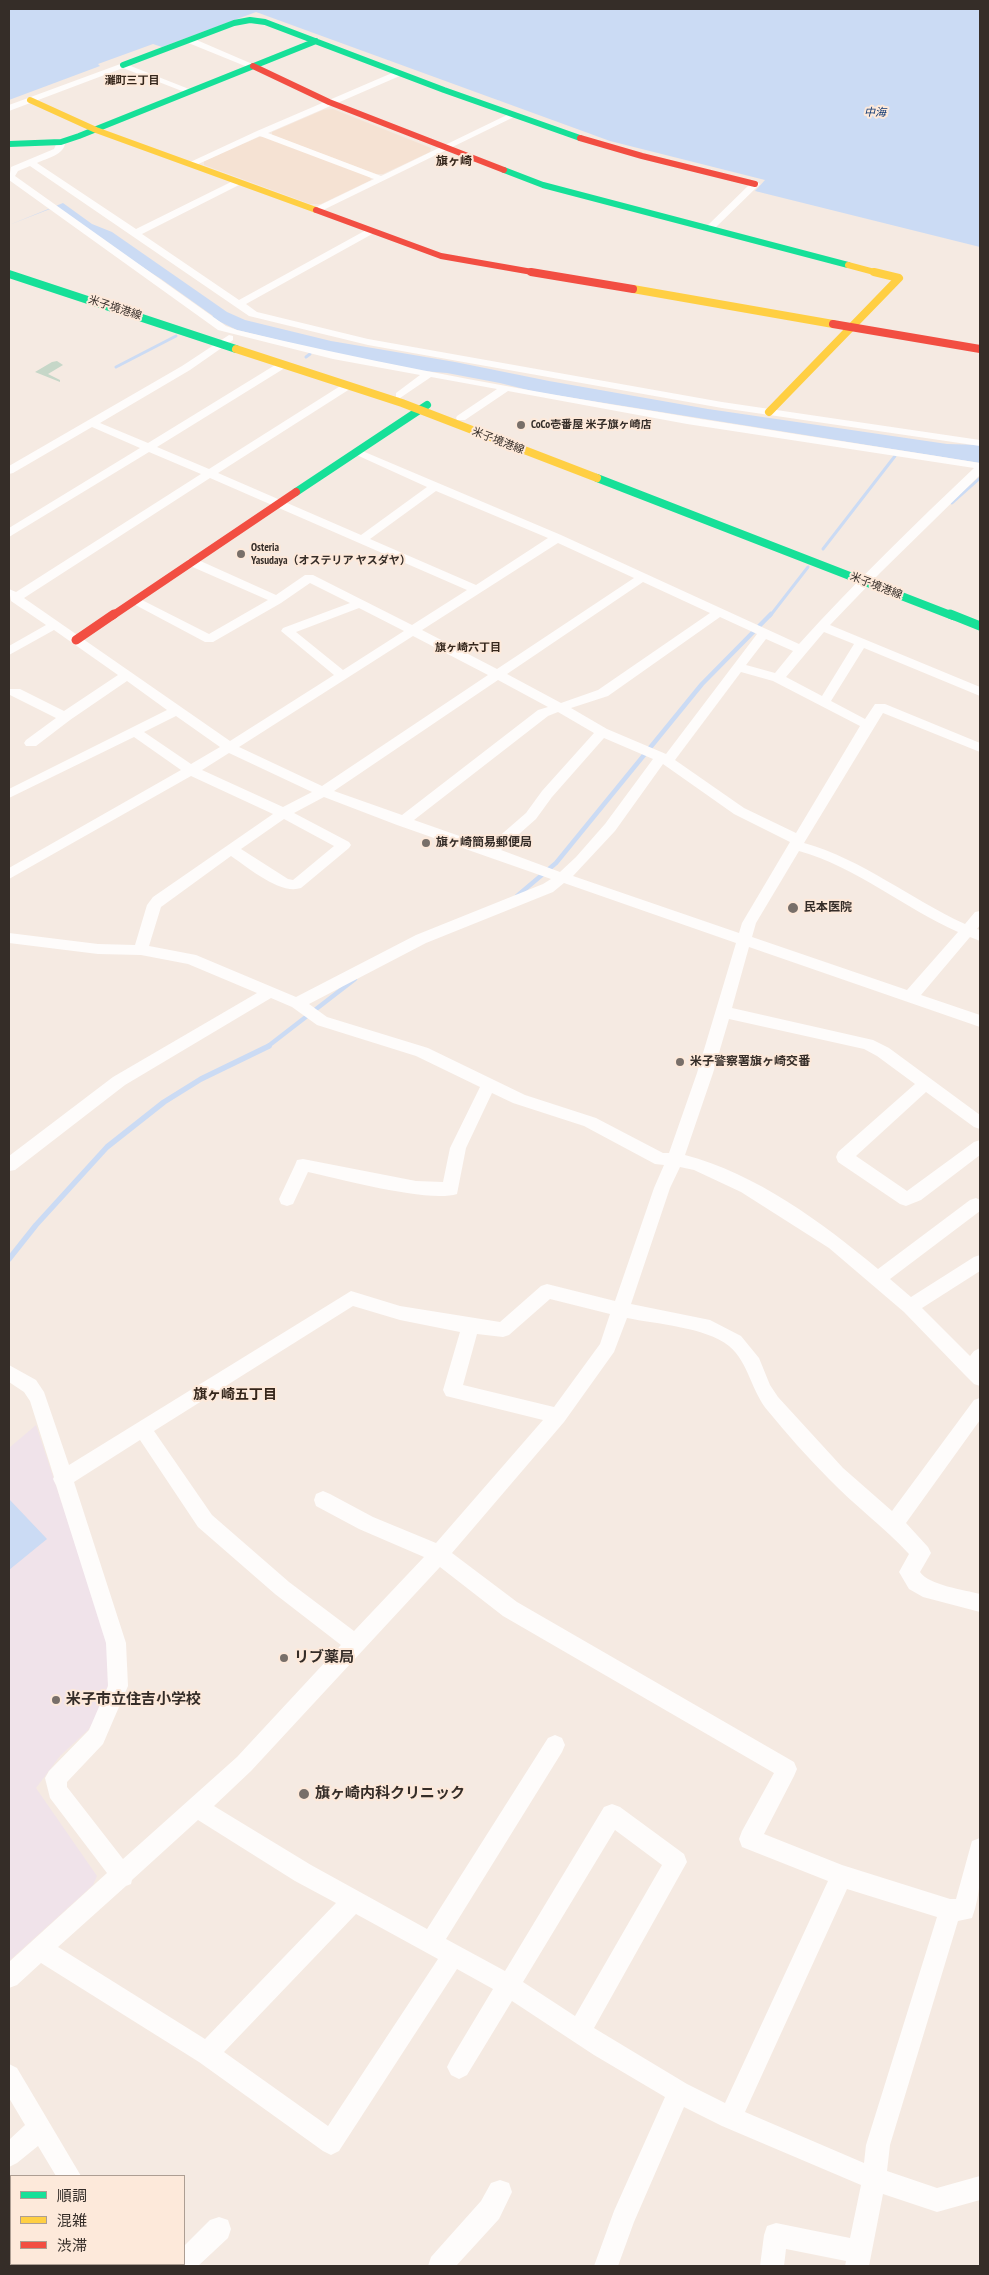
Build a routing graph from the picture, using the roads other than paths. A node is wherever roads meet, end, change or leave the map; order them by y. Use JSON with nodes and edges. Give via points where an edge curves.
{"nodes":[{"id":1,"x":189,"y":40,"type":"junction"},
{"id":2,"x":316,"y":41,"type":"junction"},
{"id":3,"x":123,"y":65,"type":"junction"},
{"id":4,"x":253,"y":66,"type":"junction"},
{"id":5,"x":399,"y":73,"type":"junction"},
{"id":6,"x":190,"y":92,"type":"junction"},
{"id":7,"x":30,"y":100,"type":"junction"},
{"id":8,"x":330,"y":102,"type":"junction"},
{"id":9,"x":9,"y":108,"type":"edge"},
{"id":10,"x":514,"y":115,"type":"junction"},
{"id":11,"x":96,"y":130,"type":"junction"},
{"id":12,"x":260,"y":133,"type":"junction"},
{"id":13,"x":61,"y":142,"type":"junction"},
{"id":14,"x":9,"y":144,"type":"edge"},
{"id":15,"x":445,"y":148,"type":"junction"},
{"id":16,"x":32,"y":163,"type":"junction"},
{"id":17,"x":191,"y":164,"type":"junction"},
{"id":18,"x":382,"y":179,"type":"junction"},
{"id":19,"x":238,"y":182,"type":"junction"},
{"id":20,"x":755,"y":184,"type":"joint"},
{"id":21,"x":317,"y":210,"type":"junction"},
{"id":22,"x":709,"y":229,"type":"junction"},
{"id":23,"x":371,"y":231,"type":"junction"},
{"id":24,"x":136,"y":233,"type":"junction"},
{"id":25,"x":9,"y":268,"type":"edge"},
{"id":26,"x":9,"y":274,"type":"edge"},
{"id":27,"x":239,"y":304,"type":"junction"},
{"id":28,"x":852,"y":328,"type":"junction"},
{"id":29,"x":226,"y":341,"type":"junction"},
{"id":30,"x":980,"y":350,"type":"edge"},
{"id":31,"x":284,"y":364,"type":"junction"},
{"id":32,"x":428,"y":374,"type":"junction"},
{"id":33,"x":349,"y":385,"type":"junction"},
{"id":34,"x":506,"y":388,"type":"junction"},
{"id":35,"x":400,"y":395,"type":"junction"},
{"id":36,"x":423,"y":408,"type":"junction"},
{"id":37,"x":769,"y":412,"type":"junction"},
{"id":38,"x":461,"y":418,"type":"junction"},
{"id":39,"x":92,"y":422,"type":"junction"},
{"id":40,"x":980,"y":443,"type":"edge"},
{"id":41,"x":148,"y":447,"type":"junction"},
{"id":42,"x":356,"y":452,"type":"junction"},
{"id":43,"x":980,"y":468,"type":"edge"},
{"id":44,"x":9,"y":471,"type":"edge"},
{"id":45,"x":210,"y":474,"type":"junction"},
{"id":46,"x":435,"y":486,"type":"junction"},
{"id":47,"x":280,"y":504,"type":"junction"},
{"id":48,"x":9,"y":533,"type":"edge"},
{"id":49,"x":557,"y":538,"type":"junction"},
{"id":50,"x":362,"y":540,"type":"junction"},
{"id":51,"x":192,"y":562,"type":"junction"},
{"id":52,"x":643,"y":577,"type":"junction"},
{"id":53,"x":866,"y":578,"type":"junction"},
{"id":54,"x":475,"y":590,"type":"junction"},
{"id":55,"x":12,"y":596,"type":"edge"},
{"id":56,"x":277,"y":600,"type":"junction"},
{"id":57,"x":134,"y":601,"type":"junction"},
{"id":58,"x":360,"y":603,"type":"junction"},
{"id":59,"x":718,"y":613,"type":"junction"},
{"id":60,"x":980,"y":618,"type":"edge"},
{"id":61,"x":53,"y":626,"type":"junction"},
{"id":62,"x":822,"y":626,"type":"junction"},
{"id":63,"x":980,"y":626,"type":"edge"},
{"id":64,"x":412,"y":631,"type":"junction"},
{"id":65,"x":764,"y":633,"type":"junction"},
{"id":66,"x":76,"y":640,"type":"junction"},
{"id":67,"x":862,"y":642,"type":"junction"},
{"id":68,"x":801,"y":650,"type":"junction"},
{"id":69,"x":9,"y":651,"type":"edge"},
{"id":70,"x":738,"y":667,"type":"junction"},
{"id":71,"x":341,"y":675,"type":"junction"},
{"id":72,"x":497,"y":675,"type":"junction"},
{"id":73,"x":126,"y":676,"type":"junction"},
{"id":74,"x":778,"y":678,"type":"junction"},
{"id":75,"x":15,"y":692,"type":"dead end"},
{"id":76,"x":980,"y":692,"type":"edge"},
{"id":77,"x":824,"y":702,"type":"junction"},
{"id":78,"x":559,"y":707,"type":"junction"},
{"id":79,"x":176,"y":711,"type":"junction"},
{"id":80,"x":65,"y":717,"type":"junction"},
{"id":81,"x":867,"y":725,"type":"junction"},
{"id":82,"x":135,"y":732,"type":"junction"},
{"id":83,"x":602,"y":732,"type":"junction"},
{"id":84,"x":31,"y":743,"type":"dead end"},
{"id":85,"x":230,"y":748,"type":"junction"},
{"id":86,"x":980,"y":748,"type":"edge"},
{"id":87,"x":664,"y":758,"type":"junction"},
{"id":88,"x":191,"y":770,"type":"junction"},
{"id":89,"x":323,"y":792,"type":"junction"},
{"id":90,"x":9,"y":794,"type":"edge"},
{"id":91,"x":284,"y":813,"type":"junction"},
{"id":92,"x":402,"y":822,"type":"junction"},
{"id":93,"x":797,"y":843,"type":"junction"},
{"id":94,"x":232,"y":850,"type":"junction"},
{"id":95,"x":490,"y":852,"type":"junction"},
{"id":96,"x":9,"y":874,"type":"edge"},
{"id":97,"x":563,"y":878,"type":"junction"},
{"id":98,"x":980,"y":916,"type":"edge"},
{"id":99,"x":974,"y":933,"type":"edge"},
{"id":100,"x":9,"y":938,"type":"edge"},
{"id":101,"x":744,"y":940,"type":"junction"},
{"id":102,"x":141,"y":950,"type":"junction"},
{"id":103,"x":270,"y":992,"type":"junction"},
{"id":104,"x":910,"y":997,"type":"junction"},
{"id":105,"x":296,"y":1003,"type":"junction"},
{"id":106,"x":724,"y":1012,"type":"junction"},
{"id":107,"x":980,"y":1021,"type":"edge"},
{"id":108,"x":926,"y":1083,"type":"junction"},
{"id":109,"x":489,"y":1085,"type":"junction"},
{"id":110,"x":980,"y":1123,"type":"edge"},
{"id":111,"x":980,"y":1146,"type":"edge"},
{"id":112,"x":675,"y":1159,"type":"junction"},
{"id":113,"x":9,"y":1166,"type":"edge"},
{"id":114,"x":287,"y":1199,"type":"dead end"},
{"id":115,"x":976,"y":1205,"type":"dead end"},
{"id":116,"x":980,"y":1262,"type":"edge"},
{"id":117,"x":877,"y":1280,"type":"junction"},
{"id":118,"x":910,"y":1307,"type":"junction"},
{"id":119,"x":622,"y":1310,"type":"junction"},
{"id":120,"x":470,"y":1326,"type":"junction"},
{"id":121,"x":977,"y":1367,"type":"edge"},
{"id":122,"x":9,"y":1374,"type":"edge"},
{"id":123,"x":980,"y":1406,"type":"edge"},
{"id":124,"x":558,"y":1416,"type":"junction"},
{"id":125,"x":143,"y":1430,"type":"junction"},
{"id":126,"x":62,"y":1479,"type":"junction"},
{"id":127,"x":323,"y":1500,"type":"dead end"},
{"id":128,"x":894,"y":1524,"type":"junction"},
{"id":129,"x":439,"y":1554,"type":"junction"},
{"id":130,"x":980,"y":1603,"type":"edge"},
{"id":131,"x":356,"y":1644,"type":"junction"},
{"id":132,"x":555,"y":1745,"type":"dead end"},
{"id":133,"x":198,"y":1808,"type":"junction"},
{"id":134,"x":980,"y":1849,"type":"edge"},
{"id":135,"x":123,"y":1876,"type":"junction"},
{"id":136,"x":842,"y":1876,"type":"junction"},
{"id":137,"x":354,"y":1900,"type":"junction"},
{"id":138,"x":950,"y":1910,"type":"junction"},
{"id":139,"x":432,"y":1942,"type":"junction"},
{"id":140,"x":40,"y":1949,"type":"junction"},
{"id":141,"x":453,"y":1955,"type":"junction"},
{"id":142,"x":9,"y":1977,"type":"edge"},
{"id":143,"x":508,"y":1985,"type":"junction"},
{"id":144,"x":579,"y":2032,"type":"junction"},
{"id":145,"x":207,"y":2054,"type":"junction"},
{"id":146,"x":459,"y":2066,"type":"dead end"},
{"id":147,"x":9,"y":2076,"type":"edge"},
{"id":148,"x":679,"y":2092,"type":"junction"},
{"id":149,"x":730,"y":2118,"type":"junction"},
{"id":150,"x":40,"y":2128,"type":"junction"},
{"id":151,"x":9,"y":2155,"type":"edge"},
{"id":152,"x":68,"y":2175,"type":"edge"},
{"id":153,"x":874,"y":2178,"type":"junction"},
{"id":154,"x":980,"y":2188,"type":"edge"},
{"id":155,"x":500,"y":2192,"type":"dead end"},
{"id":156,"x":219,"y":2228,"type":"dead end"},
{"id":157,"x":859,"y":2259,"type":"edge"},
{"id":158,"x":185,"y":2261,"type":"edge"},
{"id":159,"x":440,"y":2266,"type":"edge"},
{"id":160,"x":606,"y":2266,"type":"edge"},
{"id":161,"x":772,"y":2266,"type":"edge"}],
"edges":[{"from":1,"to":2,"type":"street","via":[[234,23],[255,20]]},
{"from":1,"to":3,"type":"street"},
{"from":1,"to":4,"type":"street"},
{"from":2,"to":4,"type":"street"},
{"from":2,"to":5,"type":"street"},
{"from":3,"to":6,"type":"street"},
{"from":3,"to":7,"type":"street"},
{"from":4,"to":6,"type":"street"},
{"from":4,"to":8,"type":"street"},
{"from":5,"to":8,"type":"street"},
{"from":5,"to":10,"type":"street"},
{"from":6,"to":11,"type":"street"},
{"from":7,"to":9,"type":"street"},
{"from":7,"to":11,"type":"street"},
{"from":8,"to":12,"type":"street"},
{"from":8,"to":15,"type":"street"},
{"from":10,"to":15,"type":"street"},
{"from":10,"to":20,"type":"street","via":[[626,152]]},
{"from":11,"to":13,"type":"street"},
{"from":11,"to":17,"type":"street"},
{"from":12,"to":17,"type":"street"},
{"from":12,"to":18,"type":"street"},
{"from":13,"to":14,"type":"street"},
{"from":13,"to":16,"type":"street","via":[[57,152]]},
{"from":15,"to":18,"type":"street"},
{"from":15,"to":22,"type":"street","via":[[543,185]]},
{"from":16,"to":24,"type":"street"},
{"from":16,"to":32,"type":"street","via":[[14,170],[10,178],[226,330],[308,351]]},
{"from":17,"to":19,"type":"street"},
{"from":18,"to":21,"type":"street"},
{"from":19,"to":21,"type":"street"},
{"from":19,"to":24,"type":"street"},
{"from":20,"to":22,"type":"street"},
{"from":21,"to":23,"type":"street"},
{"from":22,"to":28,"type":"street","via":[[899,278]]},
{"from":23,"to":27,"type":"street"},
{"from":23,"to":28,"type":"street","via":[[441,256]]},
{"from":24,"to":27,"type":"street"},
{"from":25,"to":29,"type":"street","name":"米子境港線"},
{"from":26,"to":29,"type":"street","name":"米子境港線"},
{"from":27,"to":37,"type":"street","via":[[253,314],[368,342]]},
{"from":28,"to":30,"type":"street"},
{"from":28,"to":37,"type":"street"},
{"from":29,"to":31,"type":"street","name":"米子境港線"},
{"from":29,"to":35,"type":"street","name":"米子境港線"},
{"from":29,"to":39,"type":"street"},
{"from":31,"to":33,"type":"street","name":"米子境港線"},
{"from":31,"to":41,"type":"street"},
{"from":32,"to":34,"type":"street"},
{"from":32,"to":35,"type":"street"},
{"from":33,"to":36,"type":"street","name":"米子境港線"},
{"from":33,"to":45,"type":"street"},
{"from":34,"to":38,"type":"street"},
{"from":34,"to":43,"type":"street","via":[[716,426]]},
{"from":35,"to":36,"type":"street","name":"米子境港線"},
{"from":36,"to":38,"type":"street","name":"米子境港線"},
{"from":36,"to":42,"type":"street"},
{"from":36,"to":53,"type":"street","name":"米子境港線"},
{"from":37,"to":40,"type":"street"},
{"from":38,"to":53,"type":"street","name":"米子境港線"},
{"from":39,"to":41,"type":"street"},
{"from":39,"to":44,"type":"street"},
{"from":41,"to":45,"type":"street"},
{"from":41,"to":48,"type":"street"},
{"from":42,"to":46,"type":"street"},
{"from":42,"to":47,"type":"street"},
{"from":43,"to":53,"type":"street"},
{"from":45,"to":47,"type":"street"},
{"from":45,"to":55,"type":"street"},
{"from":46,"to":49,"type":"street"},
{"from":46,"to":50,"type":"street"},
{"from":47,"to":50,"type":"street"},
{"from":47,"to":51,"type":"street"},
{"from":49,"to":52,"type":"street"},
{"from":49,"to":54,"type":"street"},
{"from":50,"to":54,"type":"street"},
{"from":51,"to":56,"type":"street"},
{"from":51,"to":57,"type":"street"},
{"from":52,"to":59,"type":"street"},
{"from":52,"to":72,"type":"street"},
{"from":53,"to":60,"type":"street","name":"米子境港線"},
{"from":53,"to":62,"type":"street"},
{"from":53,"to":63,"type":"street","name":"米子境港線"},
{"from":54,"to":64,"type":"street"},
{"from":55,"to":61,"type":"street"},
{"from":56,"to":57,"type":"street","via":[[209,639]]},
{"from":56,"to":58,"type":"street","via":[[309,578]]},
{"from":57,"to":66,"type":"street"},
{"from":58,"to":64,"type":"street"},
{"from":58,"to":71,"type":"street","via":[[287,631]]},
{"from":59,"to":65,"type":"street"},
{"from":59,"to":78,"type":"street","via":[[603,693]]},
{"from":61,"to":66,"type":"street"},
{"from":61,"to":69,"type":"street"},
{"from":62,"to":67,"type":"street"},
{"from":62,"to":68,"type":"street"},
{"from":64,"to":71,"type":"street"},
{"from":64,"to":72,"type":"street"},
{"from":65,"to":68,"type":"street"},
{"from":65,"to":70,"type":"street"},
{"from":66,"to":73,"type":"street"},
{"from":67,"to":76,"type":"street"},
{"from":67,"to":77,"type":"street"},
{"from":68,"to":74,"type":"street"},
{"from":70,"to":74,"type":"street"},
{"from":70,"to":87,"type":"street"},
{"from":71,"to":85,"type":"street"},
{"from":72,"to":78,"type":"street"},
{"from":72,"to":89,"type":"street"},
{"from":73,"to":79,"type":"street"},
{"from":73,"to":80,"type":"street"},
{"from":74,"to":77,"type":"street"},
{"from":75,"to":80,"type":"street"},
{"from":77,"to":81,"type":"street"},
{"from":78,"to":83,"type":"street"},
{"from":78,"to":92,"type":"street","via":[[543,713]]},
{"from":79,"to":82,"type":"street"},
{"from":79,"to":85,"type":"street"},
{"from":80,"to":84,"type":"street"},
{"from":81,"to":86,"type":"street","via":[[880,706]]},
{"from":81,"to":93,"type":"street"},
{"from":82,"to":88,"type":"street"},
{"from":82,"to":90,"type":"street"},
{"from":83,"to":87,"type":"street"},
{"from":83,"to":95,"type":"street","via":[[546,794],[531,816]]},
{"from":85,"to":88,"type":"street"},
{"from":85,"to":89,"type":"street"},
{"from":87,"to":93,"type":"street","via":[[740,811]]},
{"from":87,"to":97,"type":"street","via":[[592,849]]},
{"from":88,"to":91,"type":"street"},
{"from":88,"to":96,"type":"street"},
{"from":89,"to":91,"type":"street"},
{"from":89,"to":92,"type":"street"},
{"from":91,"to":94,"type":"street"},
{"from":91,"to":94,"type":"street","via":[[344,845],[296,885],[285,884]]},
{"from":92,"to":95,"type":"street"},
{"from":93,"to":99,"type":"street","via":[[843,862],[909,902]]},
{"from":93,"to":101,"type":"street","via":[[749,924]]},
{"from":94,"to":102,"type":"street","via":[[158,901]]},
{"from":95,"to":97,"type":"street"},
{"from":97,"to":101,"type":"street"},
{"from":97,"to":105,"type":"street","via":[[548,888],[422,939]]},
{"from":98,"to":99,"type":"street"},
{"from":99,"to":104,"type":"street"},
{"from":100,"to":102,"type":"street","via":[[98,949]]},
{"from":101,"to":104,"type":"street"},
{"from":101,"to":106,"type":"street"},
{"from":102,"to":103,"type":"street","via":[[191,959]]},
{"from":103,"to":105,"type":"street"},
{"from":103,"to":113,"type":"street","via":[[119,1081]]},
{"from":104,"to":107,"type":"street"},
{"from":105,"to":109,"type":"street","via":[[322,1020],[422,1052]]},
{"from":106,"to":108,"type":"street","via":[[868,1044]]},
{"from":106,"to":112,"type":"street"},
{"from":108,"to":110,"type":"street"},
{"from":108,"to":111,"type":"street","via":[[844,1157],[906,1199]]},
{"from":109,"to":112,"type":"street","via":[[519,1099],[590,1122],[661,1159]]},
{"from":109,"to":114,"type":"street","via":[[456,1152],[451,1189],[416,1188],[303,1165]]},
{"from":112,"to":117,"type":"street","via":[[698,1165],[747,1187],[835,1244]]},
{"from":112,"to":119,"type":"street","via":[[662,1188]]},
{"from":115,"to":117,"type":"street"},
{"from":116,"to":118,"type":"street"},
{"from":117,"to":118,"type":"street"},
{"from":118,"to":121,"type":"street"},
{"from":119,"to":120,"type":"street","via":[[547,1291],[503,1330]]},
{"from":119,"to":124,"type":"street","via":[[608,1347]]},
{"from":119,"to":128,"type":"street","via":[[710,1327],[735,1341],[753,1363],[762,1388],[772,1403],[836,1474]]},
{"from":120,"to":124,"type":"street","via":[[452,1390]]},
{"from":120,"to":125,"type":"street","via":[[400,1313],[351,1298]]},
{"from":122,"to":126,"type":"street","via":[[30,1386],[38,1398]]},
{"from":123,"to":128,"type":"street"},
{"from":124,"to":129,"type":"street"},
{"from":125,"to":126,"type":"street"},
{"from":125,"to":131,"type":"street","via":[[205,1521],[282,1588]]},
{"from":126,"to":135,"type":"street","via":[[116,1644],[118,1686],[96,1737],[56,1778],[57,1791]]},
{"from":127,"to":129,"type":"street","via":[[366,1523]]},
{"from":128,"to":130,"type":"street","via":[[921,1552],[910,1572],[916,1583],[930,1590]]},
{"from":129,"to":131,"type":"street"},
{"from":129,"to":136,"type":"street","via":[[510,1609],[787,1769],[750,1839]]},
{"from":131,"to":133,"type":"street","via":[[244,1764]]},
{"from":132,"to":139,"type":"street"},
{"from":133,"to":135,"type":"street"},
{"from":133,"to":137,"type":"street","via":[[303,1873]]},
{"from":134,"to":138,"type":"street","via":[[964,1910]]},
{"from":135,"to":140,"type":"street"},
{"from":136,"to":138,"type":"street"},
{"from":136,"to":149,"type":"street"},
{"from":137,"to":139,"type":"street"},
{"from":137,"to":145,"type":"street"},
{"from":138,"to":153,"type":"street","via":[[878,2145]]},
{"from":139,"to":141,"type":"street"},
{"from":140,"to":142,"type":"street"},
{"from":140,"to":145,"type":"street"},
{"from":141,"to":143,"type":"street"},
{"from":141,"to":145,"type":"street","via":[[331,2143]]},
{"from":143,"to":144,"type":"street"},
{"from":143,"to":144,"type":"street","via":[[612,1815],[676,1862]]},
{"from":143,"to":146,"type":"street"},
{"from":144,"to":148,"type":"street"},
{"from":147,"to":150,"type":"street"},
{"from":148,"to":149,"type":"street"},
{"from":148,"to":160,"type":"street"},
{"from":149,"to":153,"type":"street"},
{"from":150,"to":151,"type":"street"},
{"from":150,"to":152,"type":"street"},
{"from":153,"to":154,"type":"street","via":[[937,2200]]},
{"from":153,"to":157,"type":"street"},
{"from":155,"to":159,"type":"street","via":[[490,2210]]},
{"from":156,"to":158,"type":"street"},
{"from":157,"to":161,"type":"street","via":[[776,2235]]}]}
